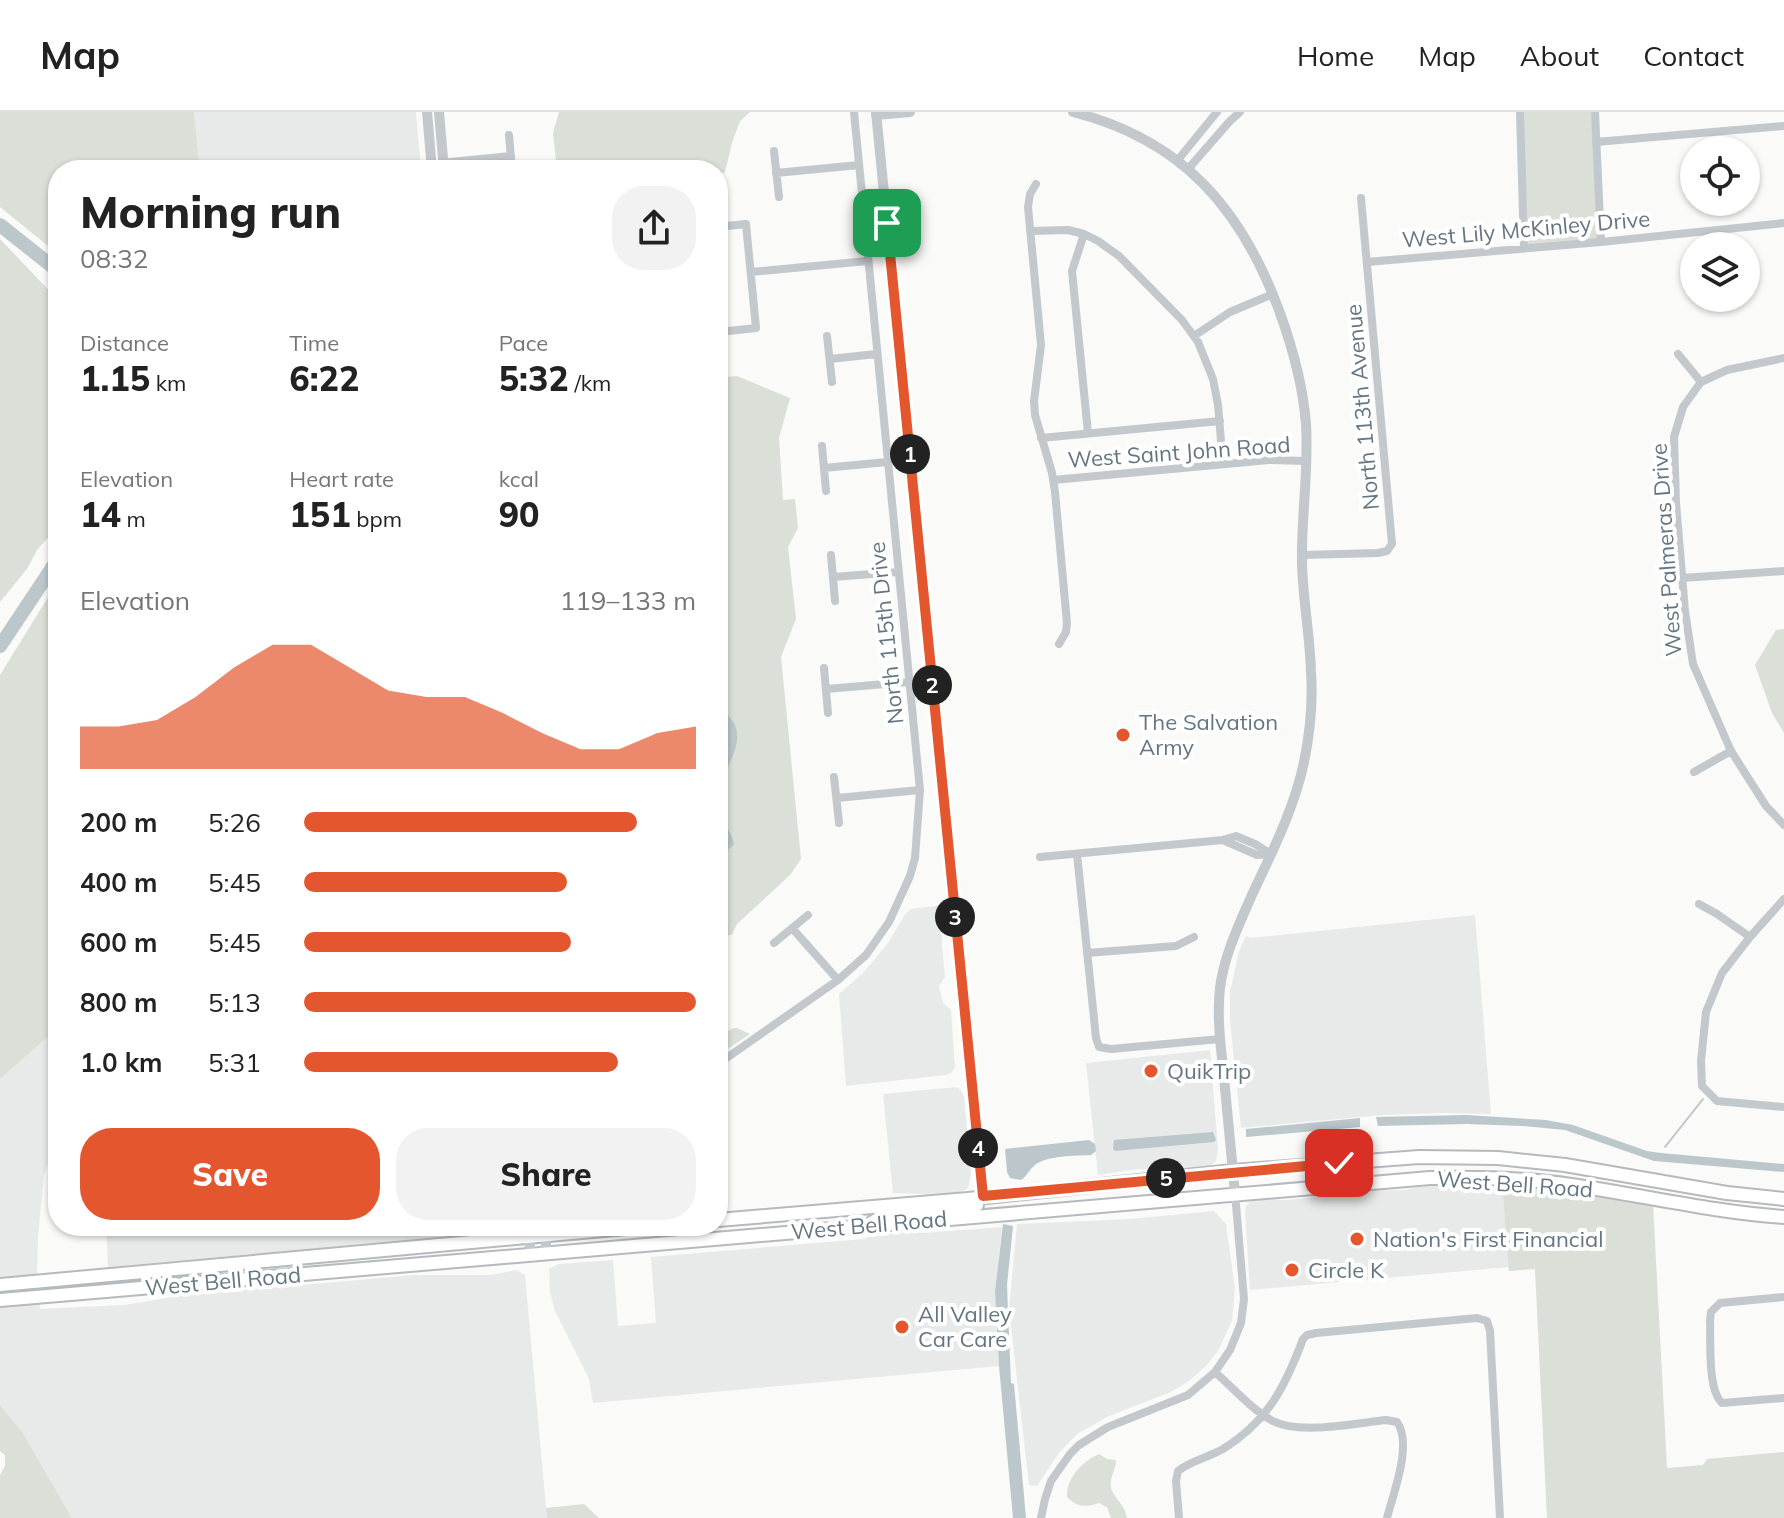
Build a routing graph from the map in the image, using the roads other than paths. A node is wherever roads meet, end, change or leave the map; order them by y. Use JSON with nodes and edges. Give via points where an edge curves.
{"nodes":[{"id":1,"x":427,"y":112,"type":"edge"},
{"id":2,"x":439,"y":112,"type":"edge"},
{"id":3,"x":854,"y":112,"type":"edge"},
{"id":4,"x":910,"y":112,"type":"edge"},
{"id":5,"x":1073,"y":112,"type":"edge"},
{"id":6,"x":1217,"y":112,"type":"edge"},
{"id":7,"x":1240,"y":112,"type":"edge"},
{"id":8,"x":1520,"y":112,"type":"edge"},
{"id":9,"x":1595,"y":112,"type":"edge"},
{"id":10,"x":876,"y":114,"type":"edge"},
{"id":11,"x":1091,"y":114,"type":"edge"},
{"id":12,"x":1784,"y":126,"type":"edge"},
{"id":13,"x":509,"y":135,"type":"dead end"},
{"id":14,"x":1596,"y":142,"type":"junction"},
{"id":15,"x":774,"y":151,"type":"dead end"},
{"id":16,"x":511,"y":156,"type":"junction"},
{"id":17,"x":437,"y":160,"type":"edge"},
{"id":18,"x":438,"y":160,"type":"edge"},
{"id":19,"x":482,"y":160,"type":"edge"},
{"id":20,"x":511,"y":160,"type":"edge"},
{"id":21,"x":1177,"y":161,"type":"junction"},
{"id":22,"x":859,"y":165,"type":"junction"},
{"id":23,"x":1188,"y":169,"type":"junction"},
{"id":24,"x":776,"y":173,"type":"junction"},
{"id":25,"x":1036,"y":184,"type":"dead end"},
{"id":26,"x":779,"y":197,"type":"dead end"},
{"id":27,"x":1361,"y":198,"type":"dead end"},
{"id":28,"x":1784,"y":223,"type":"edge"},
{"id":29,"x":728,"y":226,"type":"edge"},
{"id":30,"x":1030,"y":231,"type":"junction"},
{"id":31,"x":1084,"y":234,"type":"junction"},
{"id":32,"x":1601,"y":242,"type":"junction"},
{"id":33,"x":1524,"y":248,"type":"junction"},
{"id":34,"x":867,"y":261,"type":"junction"},
{"id":35,"x":1367,"y":262,"type":"junction"},
{"id":36,"x":751,"y":272,"type":"junction"},
{"id":37,"x":1273,"y":294,"type":"junction"},
{"id":38,"x":728,"y":331,"type":"edge"},
{"id":39,"x":827,"y":336,"type":"dead end"},
{"id":40,"x":1194,"y":336,"type":"junction"},
{"id":41,"x":876,"y":354,"type":"junction"},
{"id":42,"x":1678,"y":354,"type":"dead end"},
{"id":43,"x":1784,"y":358,"type":"edge"},
{"id":44,"x":830,"y":359,"type":"junction"},
{"id":45,"x":832,"y":382,"type":"dead end"},
{"id":46,"x":1701,"y":382,"type":"junction"},
{"id":47,"x":1220,"y":421,"type":"junction"},
{"id":48,"x":1088,"y":433,"type":"junction"},
{"id":49,"x":1041,"y":438,"type":"junction"},
{"id":50,"x":822,"y":446,"type":"dead end"},
{"id":51,"x":1306,"y":461,"type":"junction"},
{"id":52,"x":887,"y":462,"type":"junction"},
{"id":53,"x":1223,"y":464,"type":"junction"},
{"id":54,"x":824,"y":468,"type":"junction"},
{"id":55,"x":1053,"y":480,"type":"junction"},
{"id":56,"x":826,"y":491,"type":"dead end"},
{"id":57,"x":831,"y":555,"type":"dead end"},
{"id":58,"x":1302,"y":555,"type":"junction"},
{"id":59,"x":1784,"y":571,"type":"edge"},
{"id":60,"x":898,"y":572,"type":"junction"},
{"id":61,"x":833,"y":577,"type":"junction"},
{"id":62,"x":1682,"y":578,"type":"junction"},
{"id":63,"x":835,"y":601,"type":"dead end"},
{"id":64,"x":1059,"y":644,"type":"dead end"},
{"id":65,"x":824,"y":668,"type":"dead end"},
{"id":66,"x":909,"y":682,"type":"junction"},
{"id":67,"x":826,"y":689,"type":"junction"},
{"id":68,"x":828,"y":713,"type":"dead end"},
{"id":69,"x":1731,"y":751,"type":"junction"},
{"id":70,"x":1694,"y":772,"type":"dead end"},
{"id":71,"x":834,"y":777,"type":"dead end"},
{"id":72,"x":920,"y":790,"type":"junction"},
{"id":73,"x":837,"y":798,"type":"junction"},
{"id":74,"x":839,"y":823,"type":"dead end"},
{"id":75,"x":1784,"y":825,"type":"edge"},
{"id":76,"x":1077,"y":854,"type":"junction"},
{"id":77,"x":1271,"y":854,"type":"junction"},
{"id":78,"x":1040,"y":857,"type":"dead end"},
{"id":79,"x":1784,"y":899,"type":"edge"},
{"id":80,"x":1699,"y":904,"type":"dead end"},
{"id":81,"x":808,"y":915,"type":"dead end"},
{"id":82,"x":792,"y":928,"type":"junction"},
{"id":83,"x":1194,"y":937,"type":"dead end"},
{"id":84,"x":1750,"y":937,"type":"junction"},
{"id":85,"x":774,"y":943,"type":"dead end"},
{"id":86,"x":1087,"y":953,"type":"junction"},
{"id":87,"x":838,"y":980,"type":"junction"},
{"id":88,"x":1220,"y":1039,"type":"junction"},
{"id":89,"x":728,"y":1057,"type":"edge"},
{"id":90,"x":1784,"y":1107,"type":"edge"},
{"id":91,"x":1233,"y":1171,"type":"junction"},
{"id":92,"x":1235,"y":1193,"type":"junction"},
{"id":93,"x":983,"y":1196,"type":"junction"},
{"id":94,"x":1784,"y":1199,"type":"edge"},
{"id":95,"x":852,"y":1208,"type":"junction"},
{"id":96,"x":1784,"y":1217,"type":"edge"},
{"id":97,"x":738,"y":1219,"type":"junction"},
{"id":98,"x":728,"y":1220,"type":"edge"},
{"id":99,"x":868,"y":1226,"type":"junction"},
{"id":100,"x":728,"y":1228,"type":"edge"},
{"id":101,"x":770,"y":1233,"type":"junction"},
{"id":102,"x":494,"y":1236,"type":"edge"},
{"id":103,"x":530,"y":1236,"type":"edge"},
{"id":104,"x":546,"y":1236,"type":"edge"},
{"id":105,"x":670,"y":1236,"type":"edge"},
{"id":106,"x":652,"y":1243,"type":"junction"},
{"id":107,"x":530,"y":1254,"type":"junction"},
{"id":108,"x":544,"y":1254,"type":"junction"},
{"id":109,"x":0,"y":1285,"type":"edge"},
{"id":110,"x":1784,"y":1297,"type":"edge"},
{"id":111,"x":0,"y":1300,"type":"edge"},
{"id":112,"x":1215,"y":1372,"type":"junction"},
{"id":113,"x":1784,"y":1398,"type":"edge"},
{"id":114,"x":1264,"y":1415,"type":"junction"},
{"id":115,"x":1041,"y":1518,"type":"edge"},
{"id":116,"x":1179,"y":1518,"type":"edge"},
{"id":117,"x":1387,"y":1518,"type":"edge"},
{"id":118,"x":1500,"y":1518,"type":"edge"}],
"edges":[{"from":1,"to":17,"type":"street"},
{"from":2,"to":18,"type":"street"},
{"from":3,"to":22,"type":"street","name":"North 115th Drive"},
{"from":4,"to":10,"type":"street"},
{"from":5,"to":11,"type":"street"},
{"from":6,"to":21,"type":"street"},
{"from":7,"to":23,"type":"street"},
{"from":8,"to":33,"type":"street"},
{"from":9,"to":14,"type":"street"},
{"from":10,"to":93,"type":"street"},
{"from":11,"to":21,"type":"street"},
{"from":12,"to":14,"type":"street"},
{"from":13,"to":16,"type":"street"},
{"from":14,"to":32,"type":"street"},
{"from":15,"to":24,"type":"street"},
{"from":16,"to":19,"type":"street"},
{"from":16,"to":20,"type":"street"},
{"from":21,"to":23,"type":"street"},
{"from":22,"to":24,"type":"street"},
{"from":22,"to":34,"type":"street","name":"North 115th Drive"},
{"from":23,"to":37,"type":"street","via":[[1238,226]]},
{"from":24,"to":26,"type":"street"},
{"from":25,"to":30,"type":"street","via":[[1028,201]]},
{"from":27,"to":35,"type":"street","name":"North 113th Avenue"},
{"from":28,"to":32,"type":"street","name":"West Lily McKinley Drive"},
{"from":29,"to":36,"type":"street","via":[[746,224]]},
{"from":30,"to":31,"type":"street"},
{"from":30,"to":49,"type":"street","via":[[1041,345],[1034,401]]},
{"from":31,"to":40,"type":"street","via":[[1119,256]]},
{"from":31,"to":48,"type":"street","via":[[1072,274]]},
{"from":32,"to":33,"type":"street","name":"West Lily McKinley Drive"},
{"from":33,"to":35,"type":"street","name":"West Lily McKinley Drive"},
{"from":34,"to":36,"type":"street"},
{"from":34,"to":41,"type":"street","name":"North 115th Drive"},
{"from":35,"to":58,"type":"street","name":"North 113th Avenue","via":[[1390,548],[1360,555]]},
{"from":36,"to":38,"type":"street","via":[[756,328]]},
{"from":37,"to":40,"type":"street","via":[[1230,312]]},
{"from":37,"to":51,"type":"street","via":[[1299,377]]},
{"from":39,"to":44,"type":"street"},
{"from":40,"to":47,"type":"street","via":[[1213,379]]},
{"from":41,"to":44,"type":"street"},
{"from":41,"to":52,"type":"street","name":"North 115th Drive"},
{"from":42,"to":46,"type":"street"},
{"from":43,"to":46,"type":"street","via":[[1727,370]]},
{"from":44,"to":45,"type":"street"},
{"from":46,"to":62,"type":"street","name":"West Palmeras Drive","via":[[1683,407],[1674,437]]},
{"from":47,"to":48,"type":"street"},
{"from":47,"to":53,"type":"street"},
{"from":48,"to":49,"type":"street"},
{"from":49,"to":55,"type":"street"},
{"from":50,"to":54,"type":"street"},
{"from":51,"to":53,"type":"street","name":"West Saint John Road"},
{"from":51,"to":58,"type":"street"},
{"from":52,"to":54,"type":"street"},
{"from":52,"to":60,"type":"street","name":"North 115th Drive"},
{"from":53,"to":55,"type":"street","name":"West Saint John Road"},
{"from":54,"to":56,"type":"street"},
{"from":55,"to":64,"type":"street","via":[[1067,623]]},
{"from":57,"to":61,"type":"street"},
{"from":58,"to":77,"type":"street","via":[[1311,670],[1309,726],[1297,789]]},
{"from":59,"to":62,"type":"street"},
{"from":60,"to":61,"type":"street"},
{"from":60,"to":66,"type":"street","name":"North 115th Drive"},
{"from":61,"to":63,"type":"street"},
{"from":62,"to":69,"type":"street","name":"West Palmeras Drive","via":[[1693,664]]},
{"from":65,"to":67,"type":"street"},
{"from":66,"to":67,"type":"street"},
{"from":66,"to":72,"type":"street","name":"North 115th Drive"},
{"from":67,"to":68,"type":"street"},
{"from":69,"to":70,"type":"street"},
{"from":69,"to":75,"type":"street","name":"West Palmeras Drive"},
{"from":71,"to":73,"type":"street"},
{"from":72,"to":73,"type":"street"},
{"from":72,"to":87,"type":"street","name":"North 115th Drive","via":[[915,858],[904,891],[866,955]]},
{"from":73,"to":74,"type":"street"},
{"from":76,"to":77,"type":"street","via":[[1236,836]]},
{"from":76,"to":78,"type":"street"},
{"from":76,"to":86,"type":"street"},
{"from":77,"to":88,"type":"street","via":[[1231,941],[1219,992]]},
{"from":79,"to":84,"type":"street"},
{"from":80,"to":84,"type":"street"},
{"from":81,"to":82,"type":"street"},
{"from":82,"to":85,"type":"street"},
{"from":82,"to":87,"type":"street"},
{"from":83,"to":86,"type":"street","via":[[1176,946]]},
{"from":84,"to":90,"type":"street","via":[[1722,973],[1706,1012],[1702,1086],[1717,1101]]},
{"from":86,"to":88,"type":"street","via":[[1099,1047]]},
{"from":87,"to":89,"type":"street","name":"North 115th Drive"},
{"from":88,"to":91,"type":"street"},
{"from":91,"to":92,"type":"street"},
{"from":91,"to":93,"type":"main road","name":"West Bell Road"},
{"from":91,"to":94,"type":"main road","name":"West Bell Road","via":[[1419,1157],[1498,1158]]},
{"from":92,"to":96,"type":"main road","name":"West Bell Road","via":[[1488,1178],[1568,1184]]},
{"from":92,"to":99,"type":"main road","name":"West Bell Road"},
{"from":92,"to":112,"type":"street","via":[[1243,1307],[1236,1339]]},
{"from":93,"to":95,"type":"main road","name":"West Bell Road"},
{"from":93,"to":99,"type":"main road","via":[[973,1207],[885,1215]]},
{"from":95,"to":97,"type":"main road","name":"West Bell Road"},
{"from":95,"to":101,"type":"main road","via":[[834,1217],[781,1222]]},
{"from":97,"to":98,"type":"main road","name":"West Bell Road"},
{"from":97,"to":100,"type":"main road"},
{"from":99,"to":101,"type":"main road","name":"West Bell Road"},
{"from":101,"to":106,"type":"main road","name":"West Bell Road"},
{"from":102,"to":109,"type":"main road","name":"West Bell Road"},
{"from":103,"to":107,"type":"street"},
{"from":104,"to":108,"type":"street"},
{"from":105,"to":106,"type":"main road"},
{"from":106,"to":108,"type":"main road","name":"West Bell Road"},
{"from":107,"to":108,"type":"main road","name":"West Bell Road"},
{"from":107,"to":111,"type":"main road","name":"West Bell Road"},
{"from":110,"to":113,"type":"street","via":[[1720,1303],[1710,1320],[1717,1398],[1722,1403]]},
{"from":112,"to":114,"type":"street"},
{"from":112,"to":115,"type":"street","via":[[1188,1395],[1108,1427],[1079,1445],[1051,1481]]},
{"from":114,"to":116,"type":"street","via":[[1227,1446],[1178,1471]]},
{"from":114,"to":117,"type":"street","via":[[1296,1428],[1397,1422],[1403,1454]]},
{"from":114,"to":118,"type":"street","via":[[1287,1381],[1307,1335],[1487,1321]]}]}
